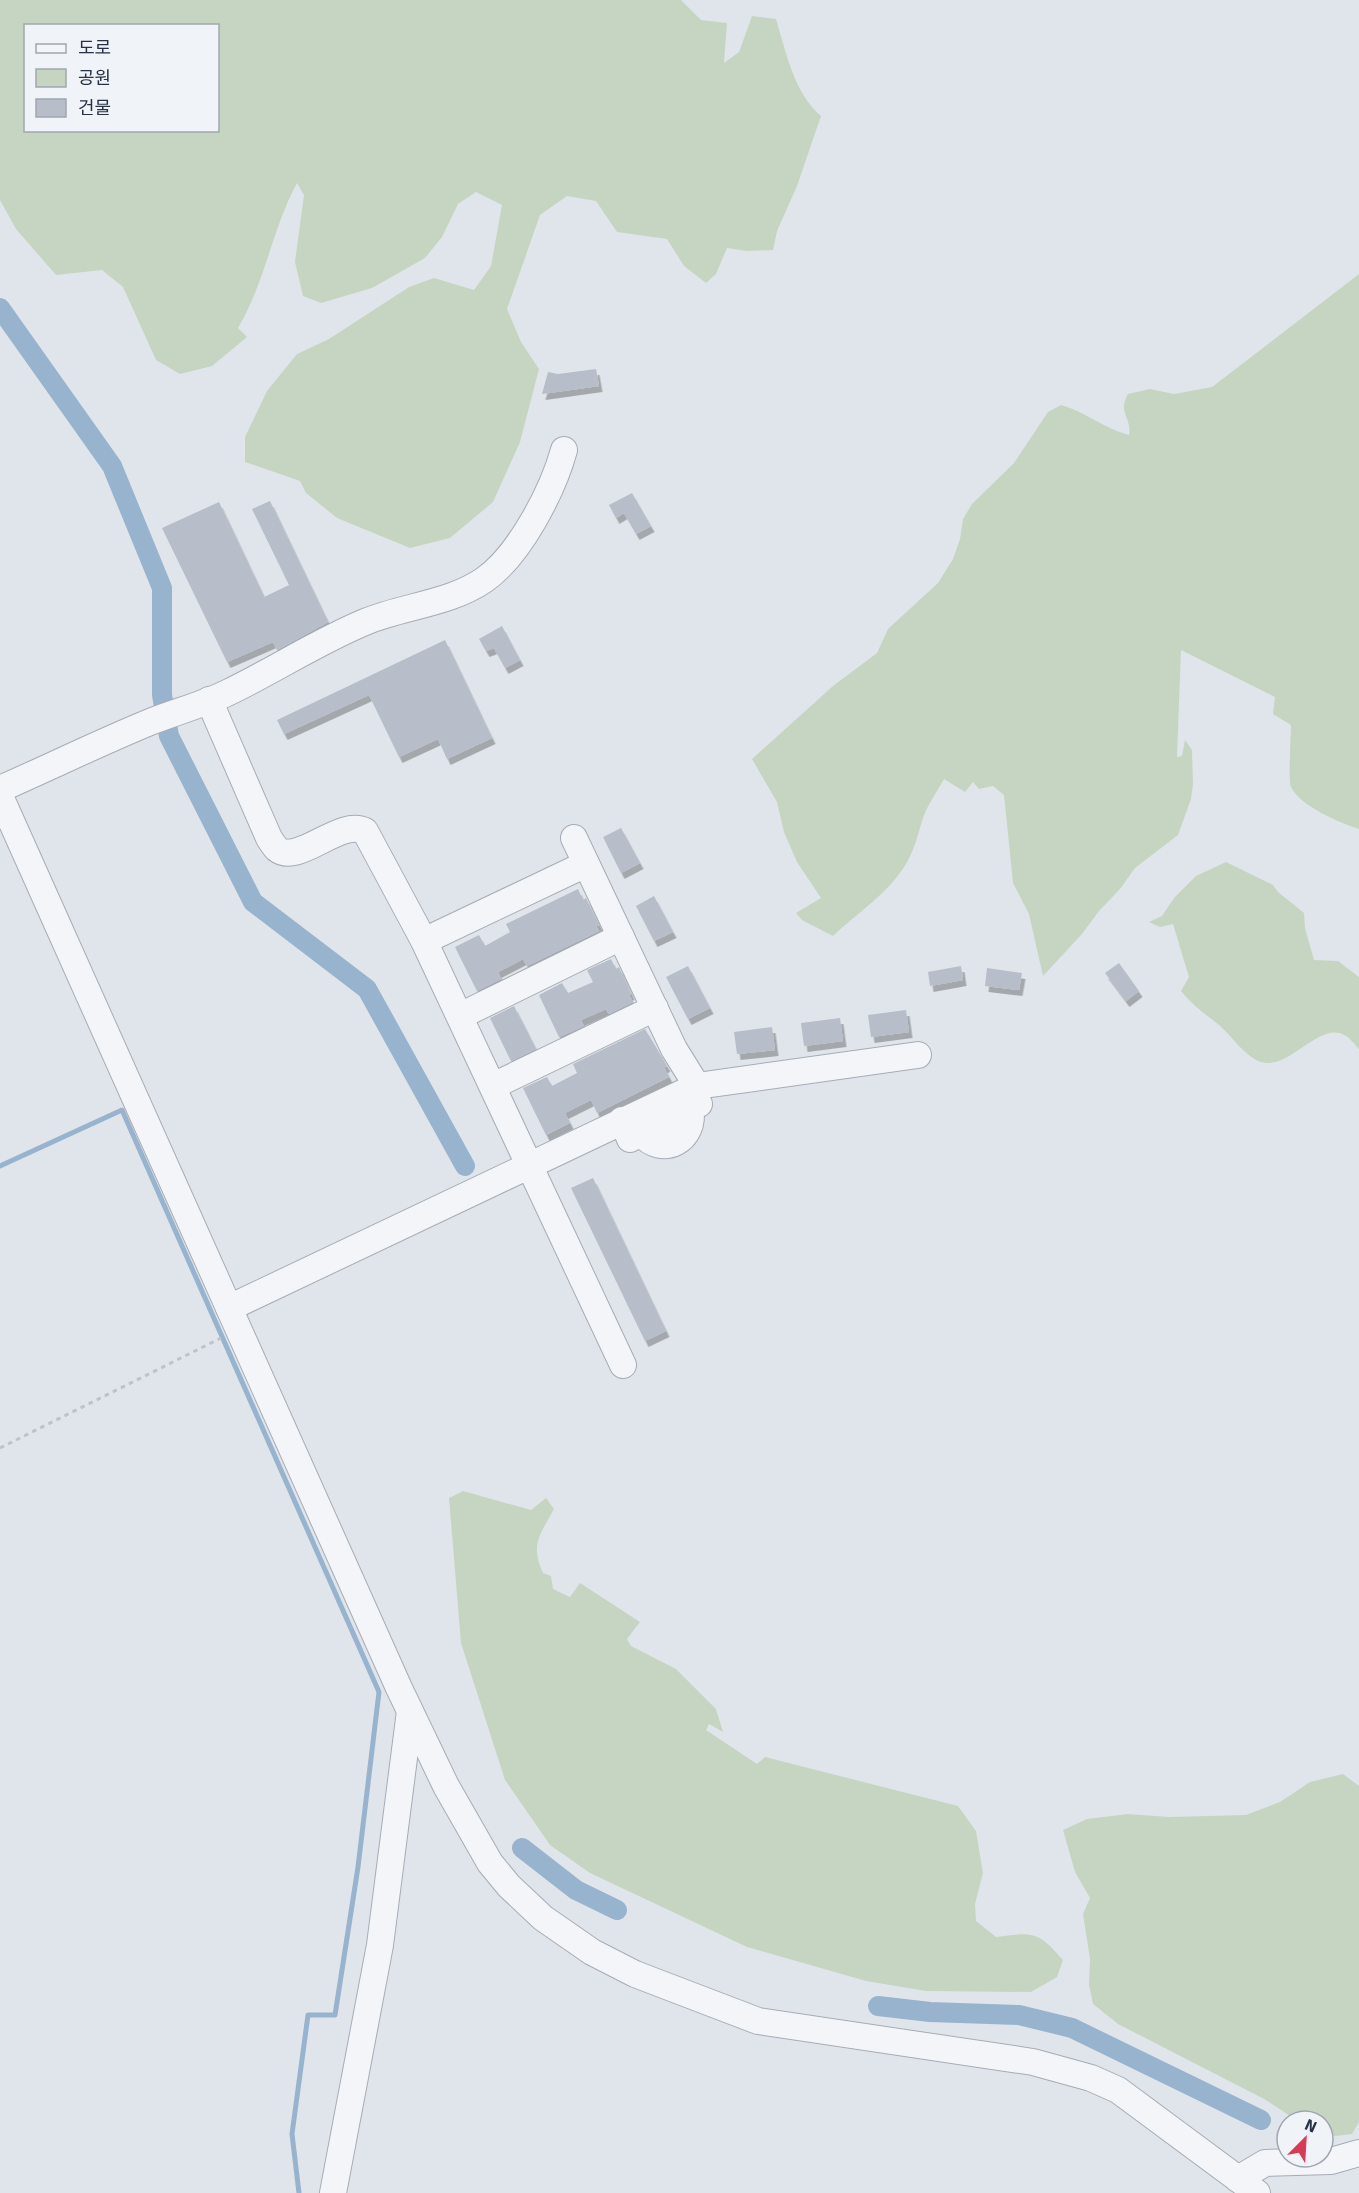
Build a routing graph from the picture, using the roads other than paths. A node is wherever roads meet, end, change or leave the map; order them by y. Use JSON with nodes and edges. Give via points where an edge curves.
{"nodes":[{"id":1,"x":564,"y":450,"type":"dead end"},
{"id":2,"x":209,"y":700,"type":"junction"},
{"id":3,"x":0,"y":789,"type":"edge"},
{"id":4,"x":0,"y":796,"type":"edge"},
{"id":5,"x":574,"y":838,"type":"dead end"},
{"id":6,"x":586,"y":864,"type":"junction"},
{"id":7,"x":621,"y":937,"type":"junction"},
{"id":8,"x":424,"y":941,"type":"junction"},
{"id":9,"x":655,"y":1008,"type":"junction"},
{"id":10,"x":460,"y":1016,"type":"junction"},
{"id":11,"x":918,"y":1055,"type":"dead end"},
{"id":12,"x":493,"y":1086,"type":"junction"},
{"id":13,"x":693,"y":1094,"type":"junction"},
{"id":14,"x":632,"y":1127,"type":"junction"},
{"id":15,"x":530,"y":1165,"type":"junction"},
{"id":16,"x":234,"y":1319,"type":"junction"},
{"id":17,"x":623,"y":1365,"type":"dead end"},
{"id":18,"x":410,"y":1711,"type":"junction"},
{"id":19,"x":1359,"y":2153,"type":"edge"},
{"id":20,"x":1248,"y":2186,"type":"edge"},
{"id":21,"x":333,"y":2193,"type":"edge"}],
"edges":[{"from":1,"to":2,"type":"street","via":[[558,473],[525,535],[485,579],[441,600],[364,622]]},
{"from":2,"to":3,"type":"street","via":[[151,721]]},
{"from":2,"to":8,"type":"street","via":[[269,838],[278,850],[291,854],[346,830],[358,827],[365,831]]},
{"from":4,"to":16,"type":"street"},
{"from":5,"to":6,"type":"street"},
{"from":6,"to":7,"type":"street"},
{"from":6,"to":8,"type":"street"},
{"from":7,"to":9,"type":"street"},
{"from":7,"to":10,"type":"street"},
{"from":8,"to":10,"type":"street"},
{"from":9,"to":12,"type":"street"},
{"from":9,"to":13,"type":"street"},
{"from":10,"to":12,"type":"street"},
{"from":11,"to":13,"type":"street"},
{"from":12,"to":15,"type":"street"},
{"from":13,"to":14,"type":"street"},
{"from":13,"to":14,"type":"street","via":[[689,1128],[676,1142],[658,1145]]},
{"from":14,"to":15,"type":"street"},
{"from":15,"to":16,"type":"street"},
{"from":15,"to":17,"type":"street"},
{"from":16,"to":18,"type":"street"},
{"from":18,"to":20,"type":"street","via":[[446,1786],[490,1863],[543,1918],[592,1952],[645,1978],[758,2021],[1033,2062],[1091,2078],[1118,2090]]},
{"from":18,"to":21,"type":"street","via":[[380,1945]]},
{"from":19,"to":20,"type":"street","via":[[1331,2161],[1265,2163]]}]}
